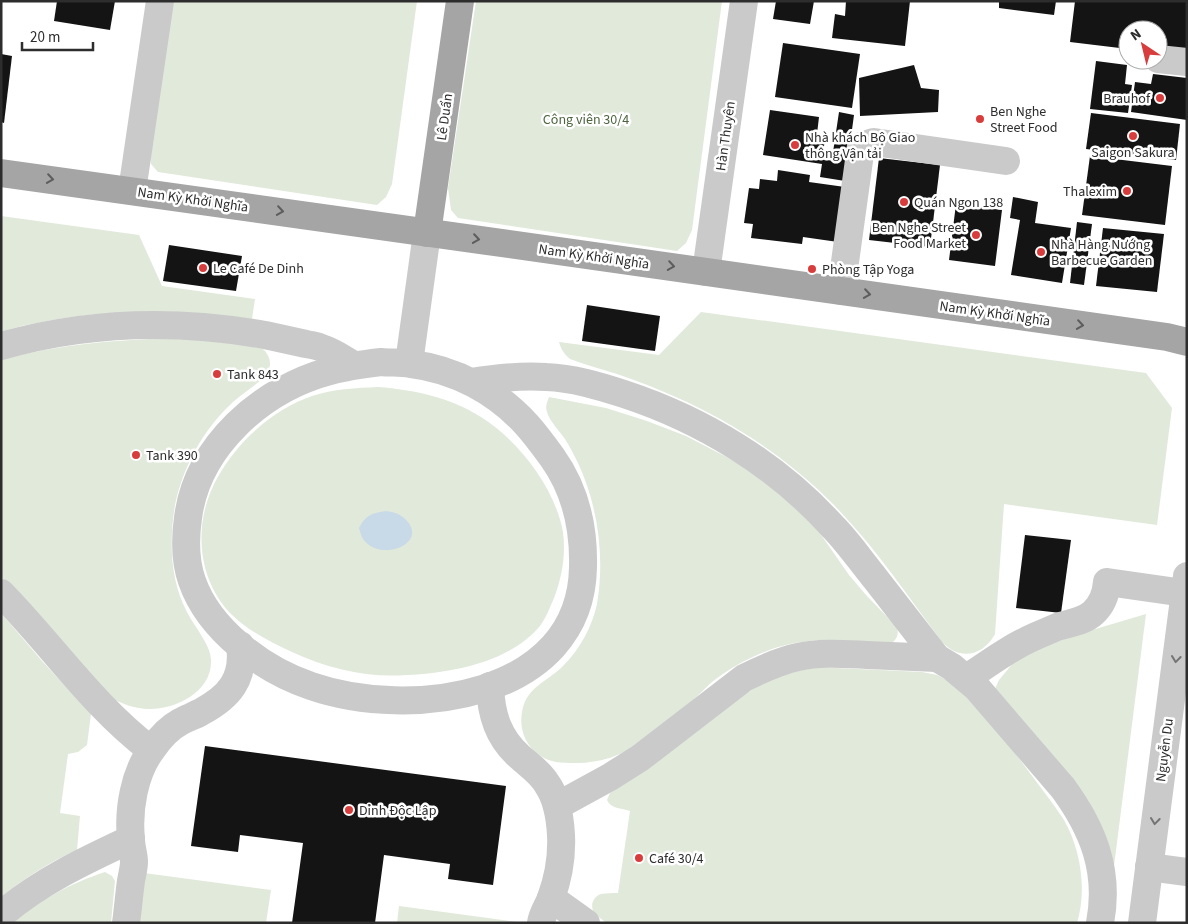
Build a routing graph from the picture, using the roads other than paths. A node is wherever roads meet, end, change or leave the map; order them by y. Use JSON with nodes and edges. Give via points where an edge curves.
{"nodes":[{"id":1,"x":160,"y":1,"type":"edge"},
{"id":2,"x":460,"y":1,"type":"edge"},
{"id":3,"x":744,"y":1,"type":"edge"},
{"id":4,"x":1168,"y":60,"type":"edge"},
{"id":5,"x":1187,"y":62,"type":"edge"},
{"id":6,"x":1006,"y":161,"type":"dead end"},
{"id":7,"x":1,"y":173,"type":"edge"},
{"id":8,"x":132,"y":191,"type":"junction"},
{"id":9,"x":427,"y":233,"type":"junction"},
{"id":10,"x":706,"y":272,"type":"junction"},
{"id":11,"x":841,"y":291,"type":"junction"},
{"id":12,"x":1187,"y":342,"type":"edge"},
{"id":13,"x":1,"y":346,"type":"edge"},
{"id":14,"x":409,"y":363,"type":"junction"},
{"id":15,"x":354,"y":365,"type":"junction"},
{"id":16,"x":471,"y":382,"type":"junction"},
{"id":17,"x":1186,"y":585,"type":"edge"},
{"id":18,"x":1,"y":594,"type":"edge"},
{"id":19,"x":240,"y":645,"type":"junction"},
{"id":20,"x":937,"y":658,"type":"junction"},
{"id":21,"x":967,"y":678,"type":"junction"},
{"id":22,"x":490,"y":686,"type":"junction"},
{"id":23,"x":151,"y":750,"type":"junction"},
{"id":24,"x":557,"y":806,"type":"junction"},
{"id":25,"x":130,"y":839,"type":"junction"},
{"id":26,"x":1149,"y":867,"type":"junction"},
{"id":27,"x":1187,"y":872,"type":"edge"},
{"id":28,"x":551,"y":898,"type":"junction"},
{"id":29,"x":1,"y":915,"type":"edge"},
{"id":30,"x":1102,"y":916,"type":"edge"},
{"id":31,"x":1142,"y":918,"type":"edge"},
{"id":32,"x":126,"y":923,"type":"edge"},
{"id":33,"x":541,"y":923,"type":"edge"},
{"id":34,"x":586,"y":923,"type":"edge"}],
"edges":[{"from":1,"to":8,"type":"street"},
{"from":2,"to":9,"type":"main road","name":"Lê Duẩn"},
{"from":3,"to":10,"type":"street","name":"Hàn Thuyên"},
{"from":4,"to":5,"type":"street"},
{"from":6,"to":11,"type":"street","via":[[874,142],[861,146]]},
{"from":7,"to":8,"type":"main road","name":"Nam Kỳ Khởi Nghĩa","one_way":true},
{"from":8,"to":9,"type":"main road","name":"Nam Kỳ Khởi Nghĩa","one_way":true},
{"from":9,"to":10,"type":"main road","name":"Nam Kỳ Khởi Nghĩa","one_way":true},
{"from":9,"to":14,"type":"street"},
{"from":10,"to":11,"type":"main road","name":"Nam Kỳ Khởi Nghĩa"},
{"from":11,"to":12,"type":"main road","name":"Nam Kỳ Khởi Nghĩa","one_way":true},
{"from":13,"to":15,"type":"street","via":[[97,327],[171,324],[285,339],[324,348]]},
{"from":14,"to":15,"type":"street"},
{"from":14,"to":16,"type":"street"},
{"from":15,"to":19,"type":"street","via":[[302,380],[256,408],[221,441],[200,476],[188,513],[188,566],[208,612]]},
{"from":16,"to":20,"type":"street","via":[[527,376],[578,381],[648,402],[725,439],[792,487],[834,527]]},
{"from":16,"to":22,"type":"street","via":[[528,425],[558,465],[578,513],[584,554],[581,594],[562,636],[528,669]]},
{"from":17,"to":21,"type":"street","via":[[1106,582],[1103,599],[1091,615],[1034,637]]},
{"from":17,"to":26,"type":"street","name":"Nguyễn Du","one_way":true},
{"from":18,"to":23,"type":"street","via":[[123,728]]},
{"from":19,"to":22,"type":"street","via":[[285,675],[337,693],[390,701],[415,701],[466,694]]},
{"from":19,"to":23,"type":"street","via":[[239,672],[229,692],[168,731]]},
{"from":20,"to":21,"type":"street"},
{"from":20,"to":24,"type":"street","via":[[817,654],[778,662],[744,678],[640,758]]},
{"from":21,"to":30,"type":"street","via":[[1063,788],[1084,820],[1099,857],[1103,877]]},
{"from":22,"to":24,"type":"street","via":[[494,718],[500,733],[540,774]]},
{"from":23,"to":25,"type":"street","via":[[136,784]]},
{"from":24,"to":28,"type":"street","via":[[561,855]]},
{"from":25,"to":29,"type":"street","via":[[57,876]]},
{"from":25,"to":32,"type":"street","via":[[134,862]]},
{"from":26,"to":27,"type":"street"},
{"from":26,"to":31,"type":"street","name":"Nguyễn Du"},
{"from":28,"to":33,"type":"street"},
{"from":28,"to":34,"type":"street"},
{"from":30,"to":31,"type":"street"}]}
